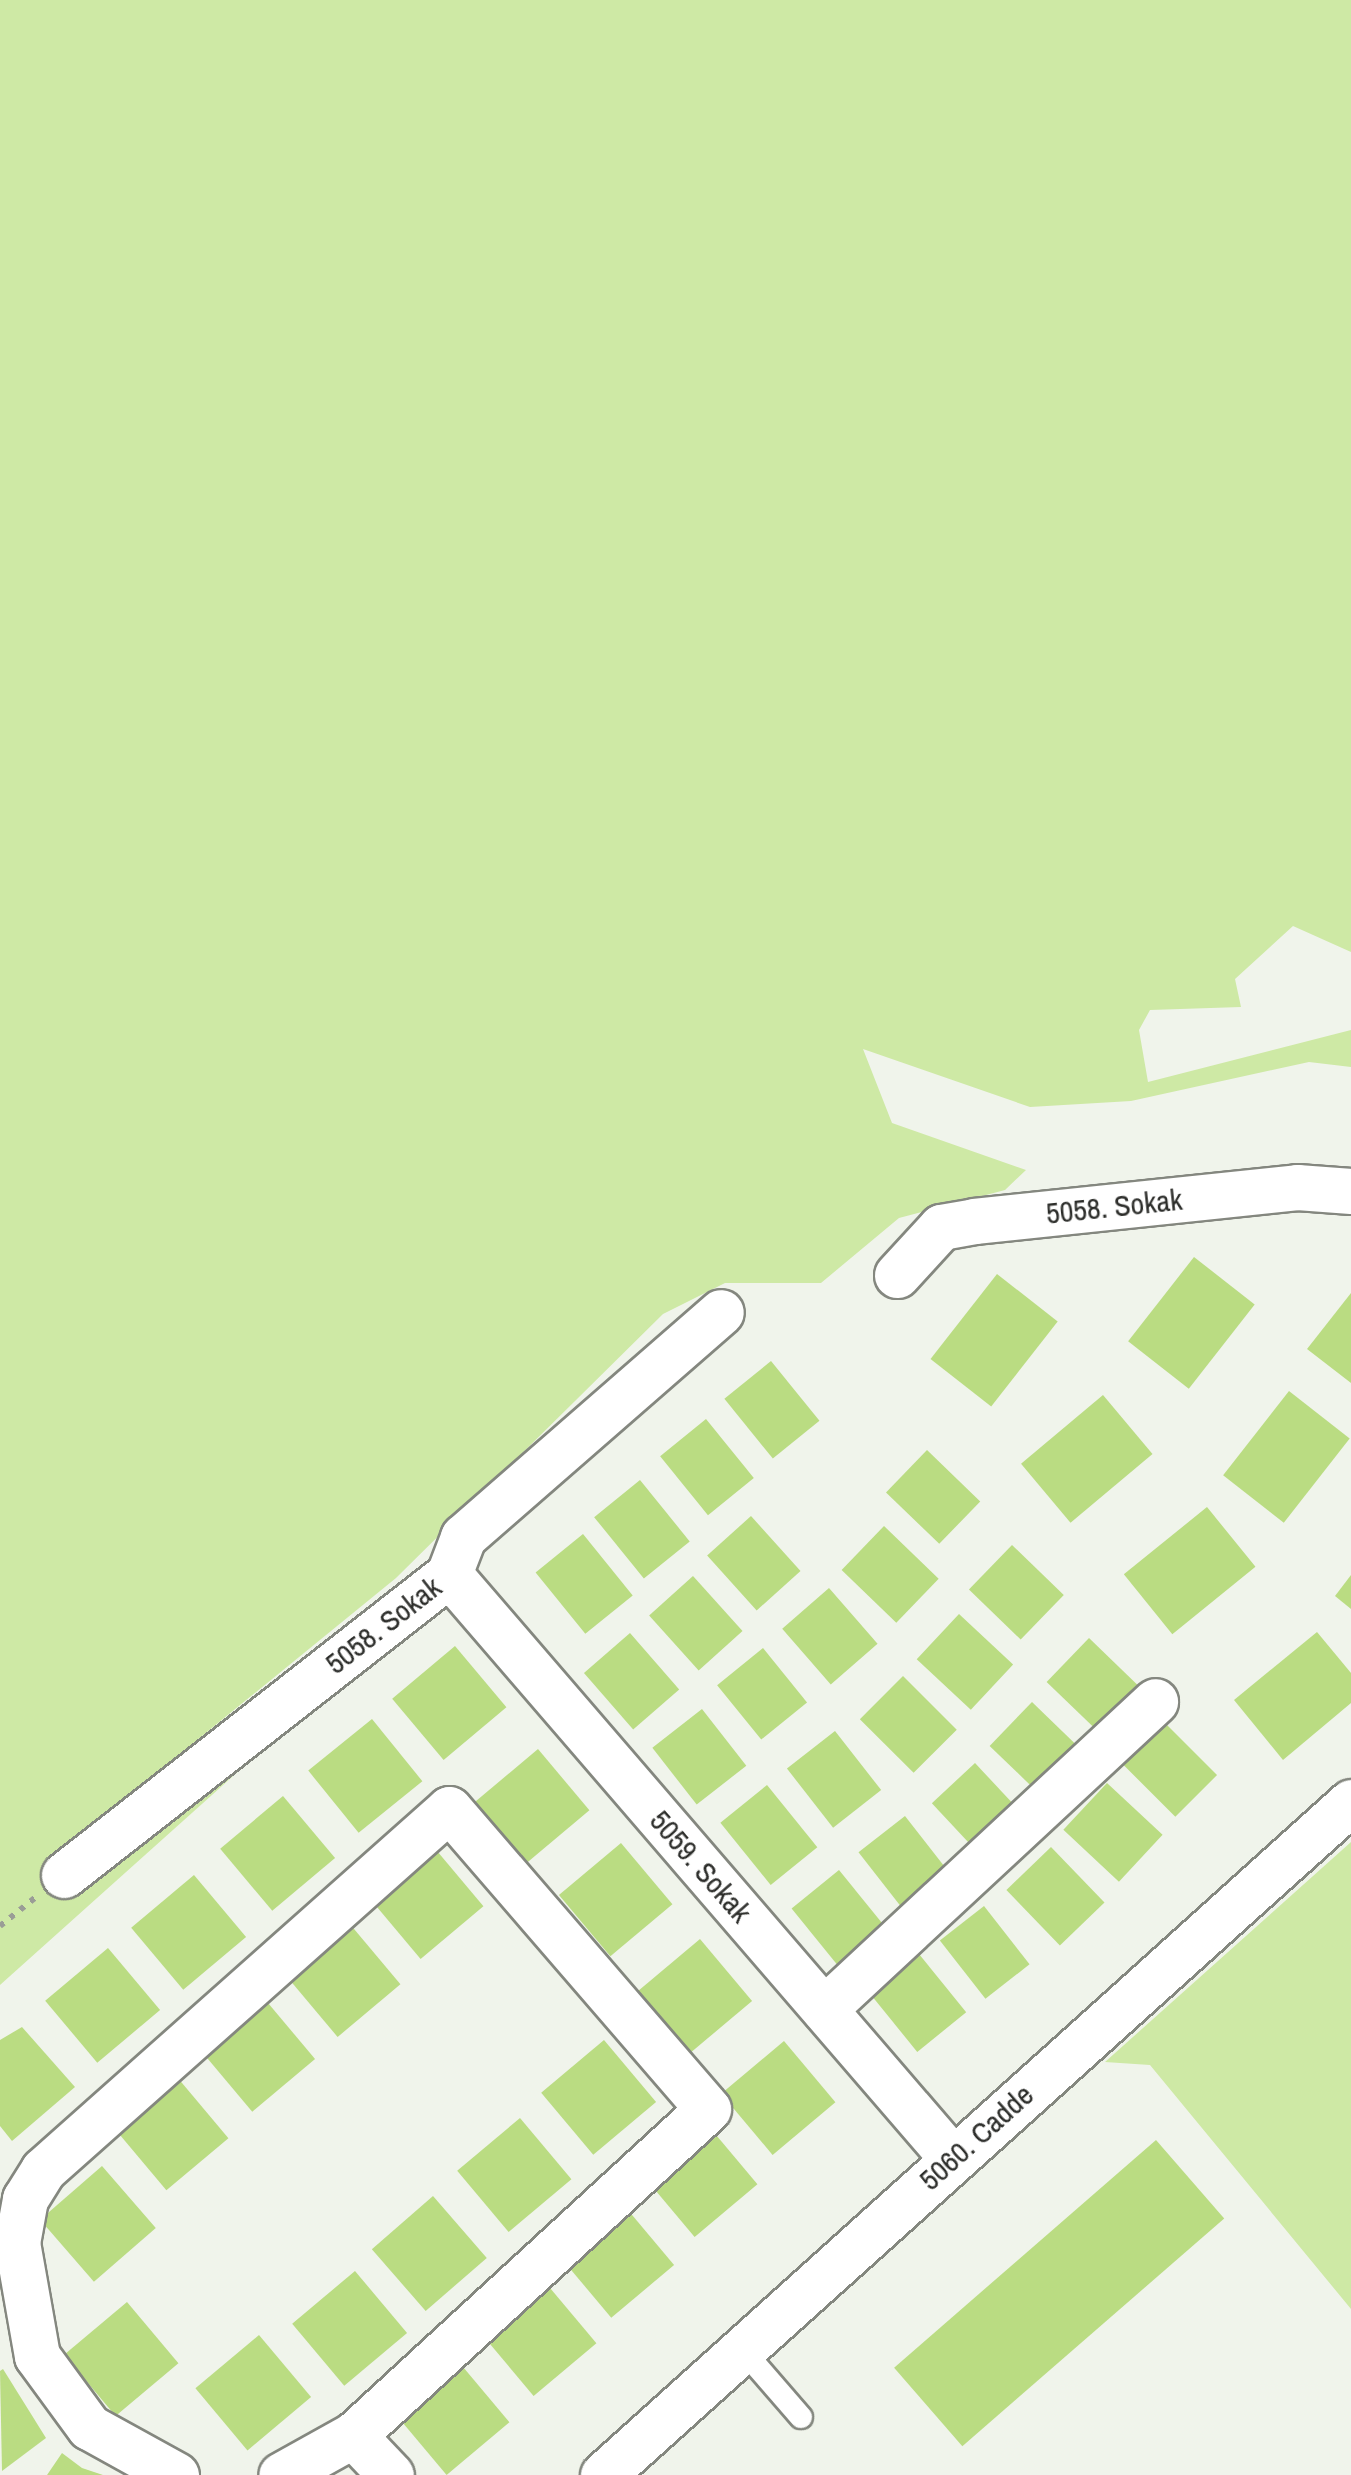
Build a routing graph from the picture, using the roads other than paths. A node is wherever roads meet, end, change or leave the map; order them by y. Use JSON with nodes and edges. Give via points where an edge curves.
{"nodes":[{"id":1,"x":1351,"y":1191,"type":"edge"},
{"id":2,"x":897,"y":1275,"type":"dead end"},
{"id":3,"x":721,"y":1312,"type":"dead end"},
{"id":4,"x":449,"y":1574,"type":"junction"},
{"id":5,"x":1155,"y":1701,"type":"dead end"},
{"id":6,"x":1351,"y":1802,"type":"edge"},
{"id":7,"x":64,"y":1875,"type":"dead end"},
{"id":8,"x":824,"y":2009,"type":"junction"},
{"id":9,"x":952,"y":2158,"type":"junction"},
{"id":10,"x":742,"y":2349,"type":"junction"},
{"id":11,"x":801,"y":2417,"type":"dead end"},
{"id":12,"x":361,"y":2455,"type":"edge"},
{"id":13,"x":176,"y":2475,"type":"edge"},
{"id":14,"x":281,"y":2475,"type":"edge"},
{"id":15,"x":391,"y":2475,"type":"edge"},
{"id":16,"x":603,"y":2475,"type":"edge"}],
"edges":[{"from":1,"to":2,"type":"street","name":"5058. Sokak","via":[[1297,1186],[974,1221],[942,1227]]},
{"from":3,"to":4,"type":"street","name":"5058. Sokak","via":[[462,1537]]},
{"from":4,"to":7,"type":"street","name":"5058. Sokak"},
{"from":4,"to":8,"type":"street","name":"5059. Sokak"},
{"from":5,"to":8,"type":"street"},
{"from":6,"to":9,"type":"street","name":"5060. Cadde"},
{"from":8,"to":9,"type":"street","name":"5059. Sokak"},
{"from":9,"to":10,"type":"street","name":"5060. Cadde"},
{"from":10,"to":11,"type":"lane"},
{"from":10,"to":16,"type":"street","name":"5060. Cadde"},
{"from":12,"to":13,"type":"street","via":[[708,2109],[449,1809],[43,2170],[25,2198],[17,2243],[37,2356],[89,2428]]},
{"from":12,"to":14,"type":"street"},
{"from":12,"to":15,"type":"street"}]}
